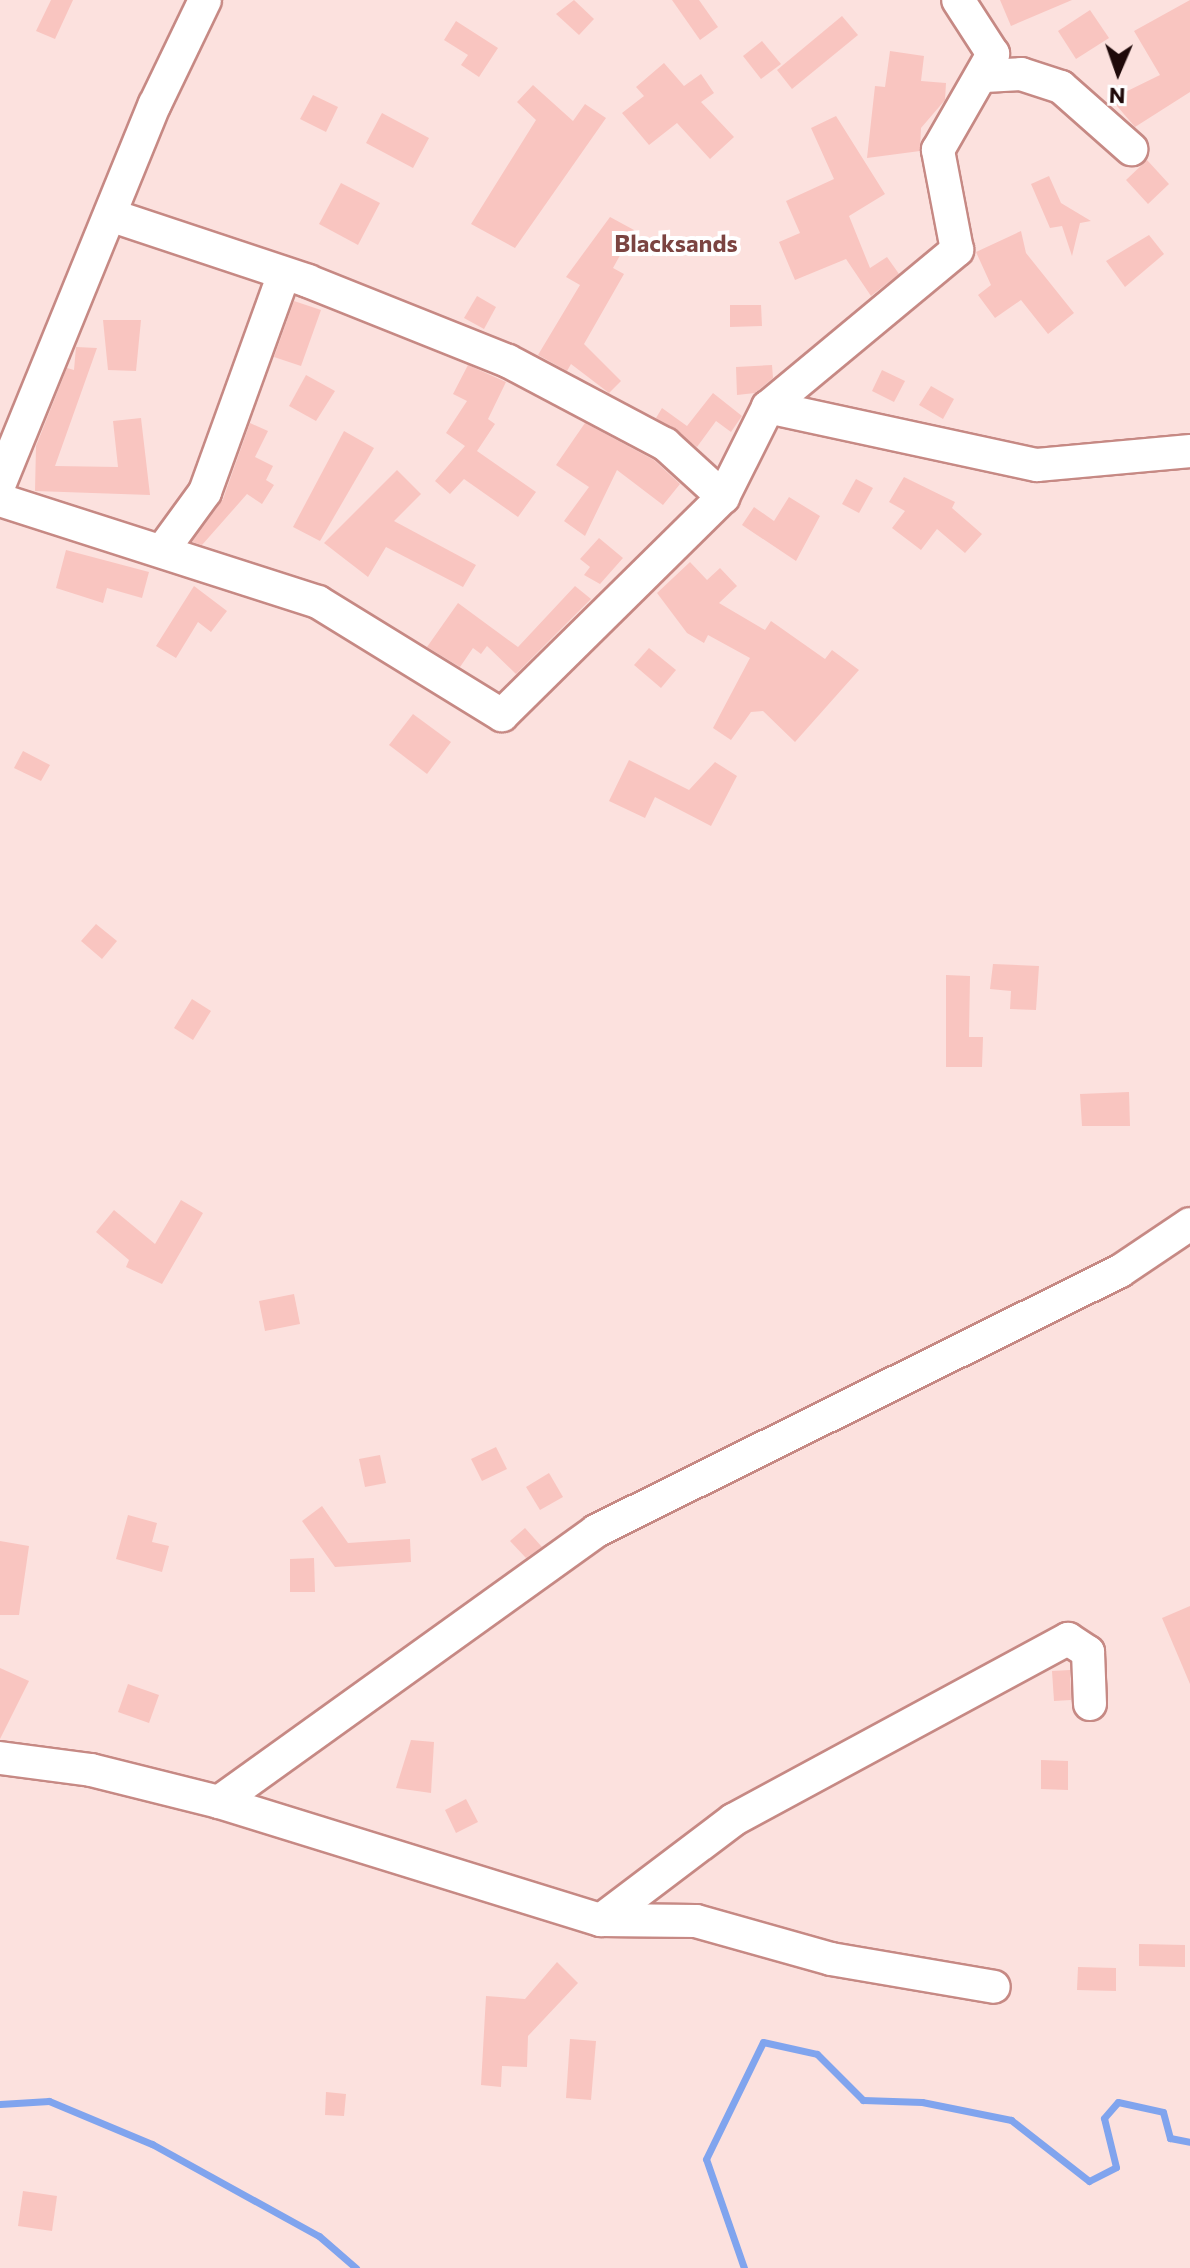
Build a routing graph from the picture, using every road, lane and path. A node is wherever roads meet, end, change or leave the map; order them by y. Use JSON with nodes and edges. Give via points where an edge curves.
{"nodes":[{"id":1,"x":205,"y":0,"type":"edge"},
{"id":2,"x":958,"y":0,"type":"edge"},
{"id":3,"x":985,"y":76,"type":"junction"},
{"id":4,"x":1131,"y":149,"type":"dead end"},
{"id":5,"x":110,"y":215,"type":"junction"},
{"id":6,"x":284,"y":274,"type":"junction"},
{"id":7,"x":768,"y":407,"type":"junction"},
{"id":8,"x":1190,"y":451,"type":"edge"},
{"id":9,"x":4,"y":463,"type":"edge"},
{"id":10,"x":723,"y":497,"type":"junction"},
{"id":11,"x":0,"y":500,"type":"edge"},
{"id":12,"x":162,"y":551,"type":"junction"},
{"id":13,"x":1190,"y":1224,"type":"edge"},
{"id":14,"x":1090,"y":1704,"type":"dead end"},
{"id":15,"x":0,"y":1758,"type":"edge"},
{"id":16,"x":219,"y":1802,"type":"junction"},
{"id":17,"x":601,"y":1920,"type":"junction"},
{"id":18,"x":994,"y":1987,"type":"dead end"}],
"edges":[{"from":1,"to":5,"type":"street"},
{"from":2,"to":3,"type":"street","via":[[993,54]]},
{"from":3,"to":4,"type":"street","via":[[1021,74],[1061,87]]},
{"from":3,"to":7,"type":"street","via":[[938,150],[957,250]]},
{"from":5,"to":6,"type":"street"},
{"from":5,"to":9,"type":"street"},
{"from":6,"to":10,"type":"street","via":[[422,325],[605,407],[665,444]]},
{"from":6,"to":12,"type":"street","via":[[205,492]]},
{"from":7,"to":8,"type":"street","via":[[1037,465]]},
{"from":7,"to":10,"type":"street"},
{"from":10,"to":12,"type":"street","via":[[502,715],[318,602]]},
{"from":11,"to":12,"type":"street","via":[[36,517]]},
{"from":13,"to":16,"type":"street","via":[[1120,1271],[596,1531]]},
{"from":14,"to":17,"type":"street","via":[[1088,1652],[1068,1639],[733,1820]]},
{"from":15,"to":16,"type":"street","via":[[91,1770]]},
{"from":16,"to":17,"type":"street"},
{"from":17,"to":18,"type":"street","via":[[696,1921],[831,1959]]}]}
